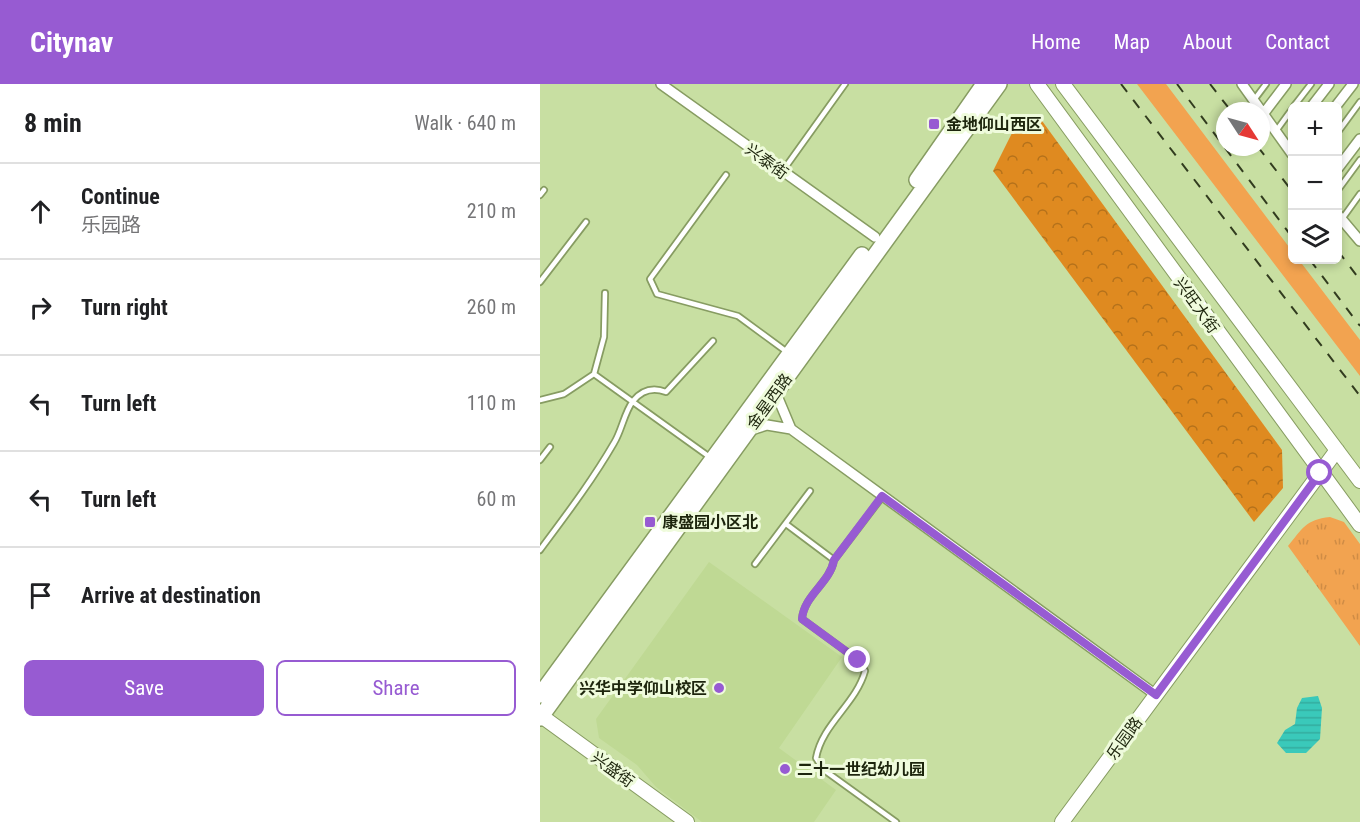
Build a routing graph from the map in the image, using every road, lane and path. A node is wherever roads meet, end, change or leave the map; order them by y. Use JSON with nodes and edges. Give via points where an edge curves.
{"nodes":[{"id":1,"x":661,"y":84,"type":"edge"},
{"id":2,"x":845,"y":84,"type":"edge"},
{"id":3,"x":984,"y":84,"type":"edge"},
{"id":4,"x":999,"y":84,"type":"edge"},
{"id":5,"x":1037,"y":84,"type":"edge"},
{"id":6,"x":1063,"y":84,"type":"edge"},
{"id":7,"x":1243,"y":84,"type":"edge"},
{"id":8,"x":1266,"y":84,"type":"edge"},
{"id":9,"x":1286,"y":84,"type":"edge"},
{"id":10,"x":1311,"y":84,"type":"edge"},
{"id":11,"x":1329,"y":84,"type":"edge"},
{"id":12,"x":1353,"y":84,"type":"edge"},
{"id":13,"x":1254,"y":100,"type":"joint"},
{"id":14,"x":1298,"y":102,"type":"edge"},
{"id":15,"x":1315,"y":102,"type":"edge"},
{"id":16,"x":1339,"y":102,"type":"edge"},
{"id":17,"x":1360,"y":102,"type":"edge"},
{"id":18,"x":1270,"y":105,"type":"edge"},
{"id":19,"x":1288,"y":115,"type":"edge"},
{"id":20,"x":1270,"y":122,"type":"edge"},
{"id":21,"x":1342,"y":127,"type":"edge"},
{"id":22,"x":1276,"y":131,"type":"junction"},
{"id":23,"x":1288,"y":139,"type":"edge"},
{"id":24,"x":1360,"y":139,"type":"edge"},
{"id":25,"x":1285,"y":143,"type":"junction"},
{"id":26,"x":1288,"y":147,"type":"edge"},
{"id":27,"x":1360,"y":160,"type":"edge"},
{"id":28,"x":1342,"y":163,"type":"edge"},
{"id":29,"x":782,"y":172,"type":"junction"},
{"id":30,"x":726,"y":175,"type":"dead end"},
{"id":31,"x":1342,"y":185,"type":"edge"},
{"id":32,"x":1360,"y":195,"type":"edge"},
{"id":33,"x":1342,"y":214,"type":"edge"},
{"id":34,"x":1342,"y":220,"type":"edge"},
{"id":35,"x":586,"y":222,"type":"dead end"},
{"id":36,"x":875,"y":237,"type":"junction"},
{"id":37,"x":1359,"y":238,"type":"edge"},
{"id":38,"x":540,"y":282,"type":"edge"},
{"id":39,"x":605,"y":293,"type":"dead end"},
{"id":40,"x":713,"y":341,"type":"dead end"},
{"id":41,"x":790,"y":354,"type":"junction"},
{"id":42,"x":594,"y":374,"type":"junction"},
{"id":43,"x":780,"y":386,"type":"junction"},
{"id":44,"x":540,"y":400,"type":"edge"},
{"id":45,"x":633,"y":401,"type":"junction"},
{"id":46,"x":791,"y":429,"type":"junction"},
{"id":47,"x":746,"y":434,"type":"junction"},
{"id":48,"x":550,"y":447,"type":"dead end"},
{"id":49,"x":1336,"y":450,"type":"junction"},
{"id":50,"x":713,"y":459,"type":"junction"},
{"id":51,"x":540,"y":460,"type":"edge"},
{"id":52,"x":1320,"y":473,"type":"junction"},
{"id":53,"x":1360,"y":481,"type":"edge"},
{"id":54,"x":810,"y":491,"type":"dead end"},
{"id":55,"x":882,"y":496,"type":"junction"},
{"id":56,"x":786,"y":524,"type":"junction"},
{"id":57,"x":1360,"y":525,"type":"edge"},
{"id":58,"x":540,"y":549,"type":"edge"},
{"id":59,"x":834,"y":560,"type":"junction"},
{"id":60,"x":755,"y":564,"type":"dead end"},
{"id":61,"x":540,"y":695,"type":"edge"},
{"id":62,"x":1156,"y":695,"type":"junction"},
{"id":63,"x":540,"y":716,"type":"edge"},
{"id":64,"x":687,"y":822,"type":"edge"},
{"id":65,"x":896,"y":822,"type":"edge"},
{"id":66,"x":1062,"y":822,"type":"edge"}],
"edges":[{"from":1,"to":29,"type":"street","name":"兴泰街"},
{"from":2,"to":29,"type":"lane"},
{"from":3,"to":36,"type":"main road","name":"金星西路"},
{"from":4,"to":43,"type":"main road","name":"金星西路"},
{"from":5,"to":52,"type":"main road","name":"兴旺大街"},
{"from":6,"to":49,"type":"main road","name":"兴旺大街"},
{"from":7,"to":13,"type":"street"},
{"from":8,"to":13,"type":"lane"},
{"from":9,"to":18,"type":"street"},
{"from":10,"to":14,"type":"lane"},
{"from":11,"to":15,"type":"street"},
{"from":12,"to":16,"type":"street"},
{"from":17,"to":21,"type":"lane"},
{"from":19,"to":22,"type":"lane"},
{"from":20,"to":22,"type":"street"},
{"from":22,"to":25,"type":"street"},
{"from":23,"to":25,"type":"street"},
{"from":24,"to":28,"type":"street"},
{"from":25,"to":26,"type":"street"},
{"from":27,"to":31,"type":"lane"},
{"from":29,"to":36,"type":"street","name":"兴泰街"},
{"from":30,"to":41,"type":"lane","via":[[650,279],[657,294],[738,316]]},
{"from":32,"to":33,"type":"lane"},
{"from":34,"to":37,"type":"street"},
{"from":35,"to":38,"type":"lane"},
{"from":36,"to":41,"type":"main road","name":"金星西路"},
{"from":39,"to":42,"type":"lane","via":[[604,337]]},
{"from":40,"to":45,"type":"lane","via":[[666,392],[656,388],[645,391]]},
{"from":41,"to":50,"type":"main road","name":"金星西路"},
{"from":42,"to":44,"type":"lane","via":[[564,394]]},
{"from":42,"to":45,"type":"lane"},
{"from":43,"to":46,"type":"street","via":[[778,398]]},
{"from":43,"to":47,"type":"main road","name":"金星西路"},
{"from":45,"to":50,"type":"lane"},
{"from":45,"to":58,"type":"lane","via":[[610,450]]},
{"from":46,"to":47,"type":"street","via":[[767,425]]},
{"from":46,"to":55,"type":"street"},
{"from":47,"to":63,"type":"main road","name":"金星西路"},
{"from":48,"to":51,"type":"lane"},
{"from":49,"to":52,"type":"main road","name":"乐园路"},
{"from":49,"to":53,"type":"main road","name":"兴旺大街"},
{"from":50,"to":61,"type":"main road","name":"金星西路"},
{"from":52,"to":57,"type":"main road","name":"兴旺大街"},
{"from":52,"to":62,"type":"main road","name":"乐园路"},
{"from":54,"to":56,"type":"lane"},
{"from":55,"to":59,"type":"lane"},
{"from":55,"to":62,"type":"street"},
{"from":56,"to":59,"type":"lane"},
{"from":56,"to":60,"type":"lane"},
{"from":59,"to":65,"type":"lane","via":[[803,607],[802,619],[858,660],[866,671],[861,685],[819,744],[816,758],[824,770]]},
{"from":62,"to":66,"type":"main road","name":"乐园路"},
{"from":63,"to":64,"type":"main road","name":"兴盛街"}]}
